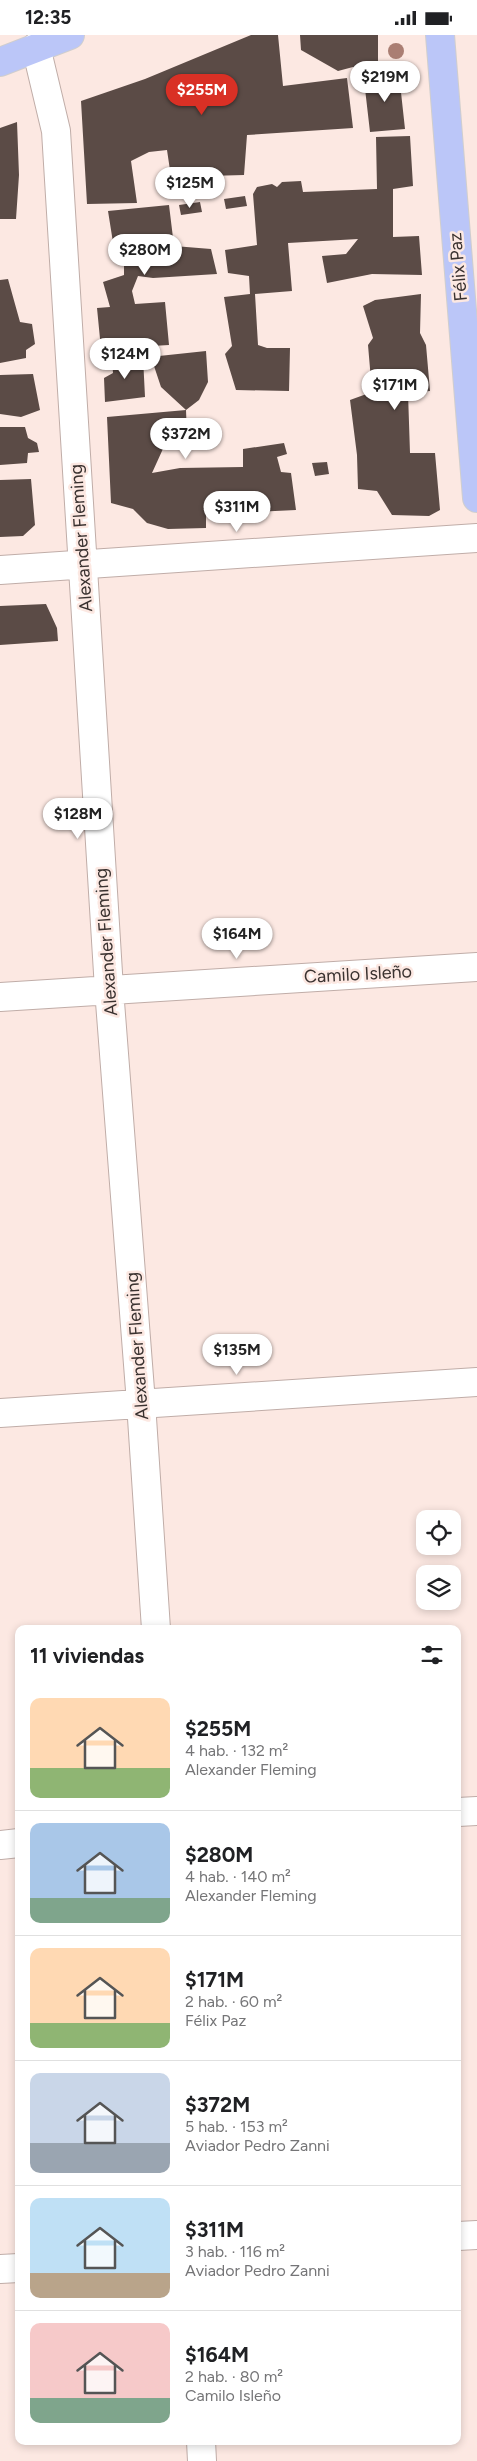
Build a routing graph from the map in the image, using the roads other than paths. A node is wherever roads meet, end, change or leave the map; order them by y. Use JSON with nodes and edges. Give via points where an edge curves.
{"nodes":[{"id":1,"x":70,"y":35,"type":"edge"},
{"id":2,"x":440,"y":35,"type":"edge"},
{"id":3,"x":36,"y":47,"type":"junction"},
{"id":4,"x":0,"y":62,"type":"edge"},
{"id":5,"x":475,"y":455,"type":"edge"},
{"id":6,"x":477,"y":498,"type":"edge"},
{"id":7,"x":477,"y":538,"type":"edge"},
{"id":8,"x":83,"y":564,"type":"junction"},
{"id":9,"x":0,"y":570,"type":"edge"},
{"id":10,"x":477,"y":967,"type":"edge"},
{"id":11,"x":109,"y":989,"type":"junction"},
{"id":12,"x":0,"y":997,"type":"edge"},
{"id":13,"x":477,"y":1382,"type":"edge"},
{"id":14,"x":141,"y":1403,"type":"junction"},
{"id":15,"x":0,"y":1413,"type":"edge"},
{"id":16,"x":156,"y":1625,"type":"edge"},
{"id":17,"x":477,"y":1811,"type":"edge"},
{"id":18,"x":461,"y":1812,"type":"edge"},
{"id":19,"x":15,"y":1843,"type":"edge"},
{"id":20,"x":0,"y":1845,"type":"edge"},
{"id":21,"x":477,"y":2235,"type":"edge"},
{"id":22,"x":461,"y":2236,"type":"edge"},
{"id":23,"x":15,"y":2268,"type":"edge"},
{"id":24,"x":0,"y":2269,"type":"edge"},
{"id":25,"x":201,"y":2445,"type":"edge"},
{"id":26,"x":202,"y":2461,"type":"edge"}],
"edges":[{"from":1,"to":3,"type":"main road"},
{"from":2,"to":5,"type":"main road","name":"Félix Paz"},
{"from":3,"to":4,"type":"main road"},
{"from":3,"to":8,"type":"street","name":"Alexander Fleming","via":[[56,131]]},
{"from":5,"to":6,"type":"main road","name":"Félix Paz"},
{"from":7,"to":8,"type":"street"},
{"from":8,"to":9,"type":"street"},
{"from":8,"to":11,"type":"street","name":"Alexander Fleming"},
{"from":10,"to":11,"type":"street","name":"Camilo Isleño"},
{"from":11,"to":12,"type":"street","name":"Camilo Isleño"},
{"from":11,"to":14,"type":"street","name":"Alexander Fleming"},
{"from":13,"to":14,"type":"street"},
{"from":14,"to":15,"type":"street"},
{"from":14,"to":16,"type":"street","name":"Alexander Fleming"},
{"from":17,"to":18,"type":"street"},
{"from":19,"to":20,"type":"street"},
{"from":21,"to":22,"type":"street"},
{"from":23,"to":24,"type":"street"},
{"from":25,"to":26,"type":"street"}]}
